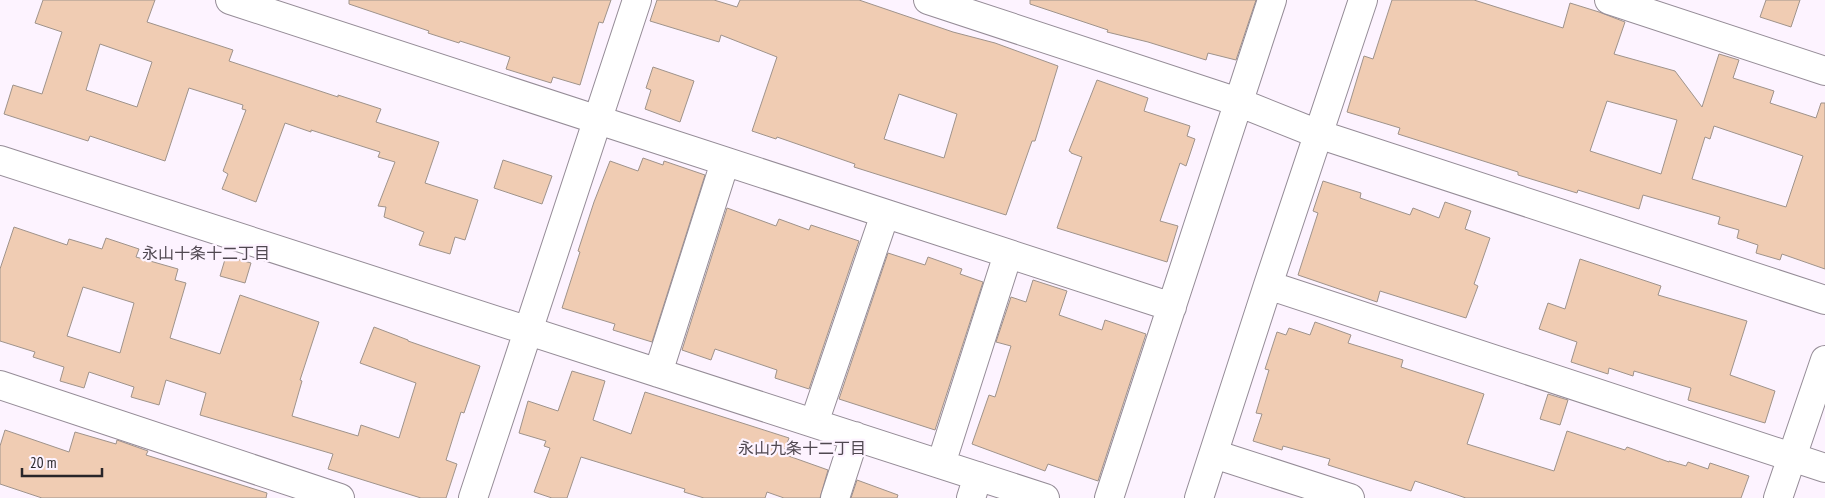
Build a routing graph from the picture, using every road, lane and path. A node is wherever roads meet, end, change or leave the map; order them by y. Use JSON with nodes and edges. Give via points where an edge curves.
{"nodes":[{"id":1,"x":230,"y":0,"type":"edge"},
{"id":2,"x":637,"y":0,"type":"edge"},
{"id":3,"x":928,"y":0,"type":"edge"},
{"id":4,"x":1272,"y":0,"type":"edge"},
{"id":5,"x":1363,"y":0,"type":"edge"},
{"id":6,"x":1608,"y":0,"type":"edge"},
{"id":7,"x":1825,"y":72,"type":"edge"},
{"id":8,"x":1238,"y":102,"type":"junction"},
{"id":9,"x":598,"y":120,"type":"junction"},
{"id":10,"x":1318,"y":134,"type":"junction"},
{"id":11,"x":0,"y":160,"type":"edge"},
{"id":12,"x":725,"y":162,"type":"junction"},
{"id":13,"x":885,"y":214,"type":"junction"},
{"id":14,"x":1008,"y":254,"type":"junction"},
{"id":15,"x":1268,"y":285,"type":"junction"},
{"id":16,"x":1825,"y":300,"type":"edge"},
{"id":17,"x":1172,"y":307,"type":"junction"},
{"id":18,"x":527,"y":330,"type":"junction"},
{"id":19,"x":1825,"y":360,"type":"edge"},
{"id":20,"x":658,"y":373,"type":"junction"},
{"id":21,"x":0,"y":385,"type":"edge"},
{"id":22,"x":814,"y":423,"type":"junction"},
{"id":23,"x":855,"y":436,"type":"junction"},
{"id":24,"x":1214,"y":454,"type":"junction"},
{"id":25,"x":1792,"y":457,"type":"junction"},
{"id":26,"x":941,"y":464,"type":"junction"},
{"id":27,"x":1825,"y":468,"type":"edge"},
{"id":28,"x":975,"y":487,"type":"edge"},
{"id":29,"x":340,"y":498,"type":"edge"},
{"id":30,"x":473,"y":498,"type":"edge"},
{"id":31,"x":835,"y":498,"type":"edge"},
{"id":32,"x":1045,"y":498,"type":"edge"},
{"id":33,"x":1109,"y":498,"type":"edge"},
{"id":34,"x":1199,"y":498,"type":"edge"},
{"id":35,"x":1350,"y":498,"type":"edge"},
{"id":36,"x":1778,"y":498,"type":"edge"}],
"edges":[{"from":1,"to":9,"type":"street"},
{"from":2,"to":9,"type":"street"},
{"from":3,"to":8,"type":"street"},
{"from":4,"to":8,"type":"street"},
{"from":5,"to":10,"type":"street"},
{"from":6,"to":7,"type":"street"},
{"from":8,"to":10,"type":"street"},
{"from":8,"to":17,"type":"street"},
{"from":9,"to":12,"type":"street"},
{"from":9,"to":18,"type":"street"},
{"from":10,"to":15,"type":"street"},
{"from":10,"to":16,"type":"street"},
{"from":11,"to":18,"type":"street"},
{"from":12,"to":13,"type":"street"},
{"from":12,"to":20,"type":"street"},
{"from":13,"to":14,"type":"street"},
{"from":13,"to":22,"type":"street"},
{"from":14,"to":17,"type":"street"},
{"from":14,"to":26,"type":"street"},
{"from":15,"to":24,"type":"street"},
{"from":15,"to":25,"type":"street"},
{"from":17,"to":33,"type":"street"},
{"from":18,"to":20,"type":"street"},
{"from":18,"to":30,"type":"street"},
{"from":19,"to":25,"type":"street"},
{"from":20,"to":22,"type":"street"},
{"from":21,"to":29,"type":"street"},
{"from":22,"to":23,"type":"street"},
{"from":23,"to":26,"type":"street"},
{"from":23,"to":31,"type":"street"},
{"from":24,"to":34,"type":"street"},
{"from":24,"to":35,"type":"street"},
{"from":25,"to":27,"type":"street"},
{"from":25,"to":36,"type":"street"},
{"from":26,"to":28,"type":"street"},
{"from":28,"to":32,"type":"street"}]}
